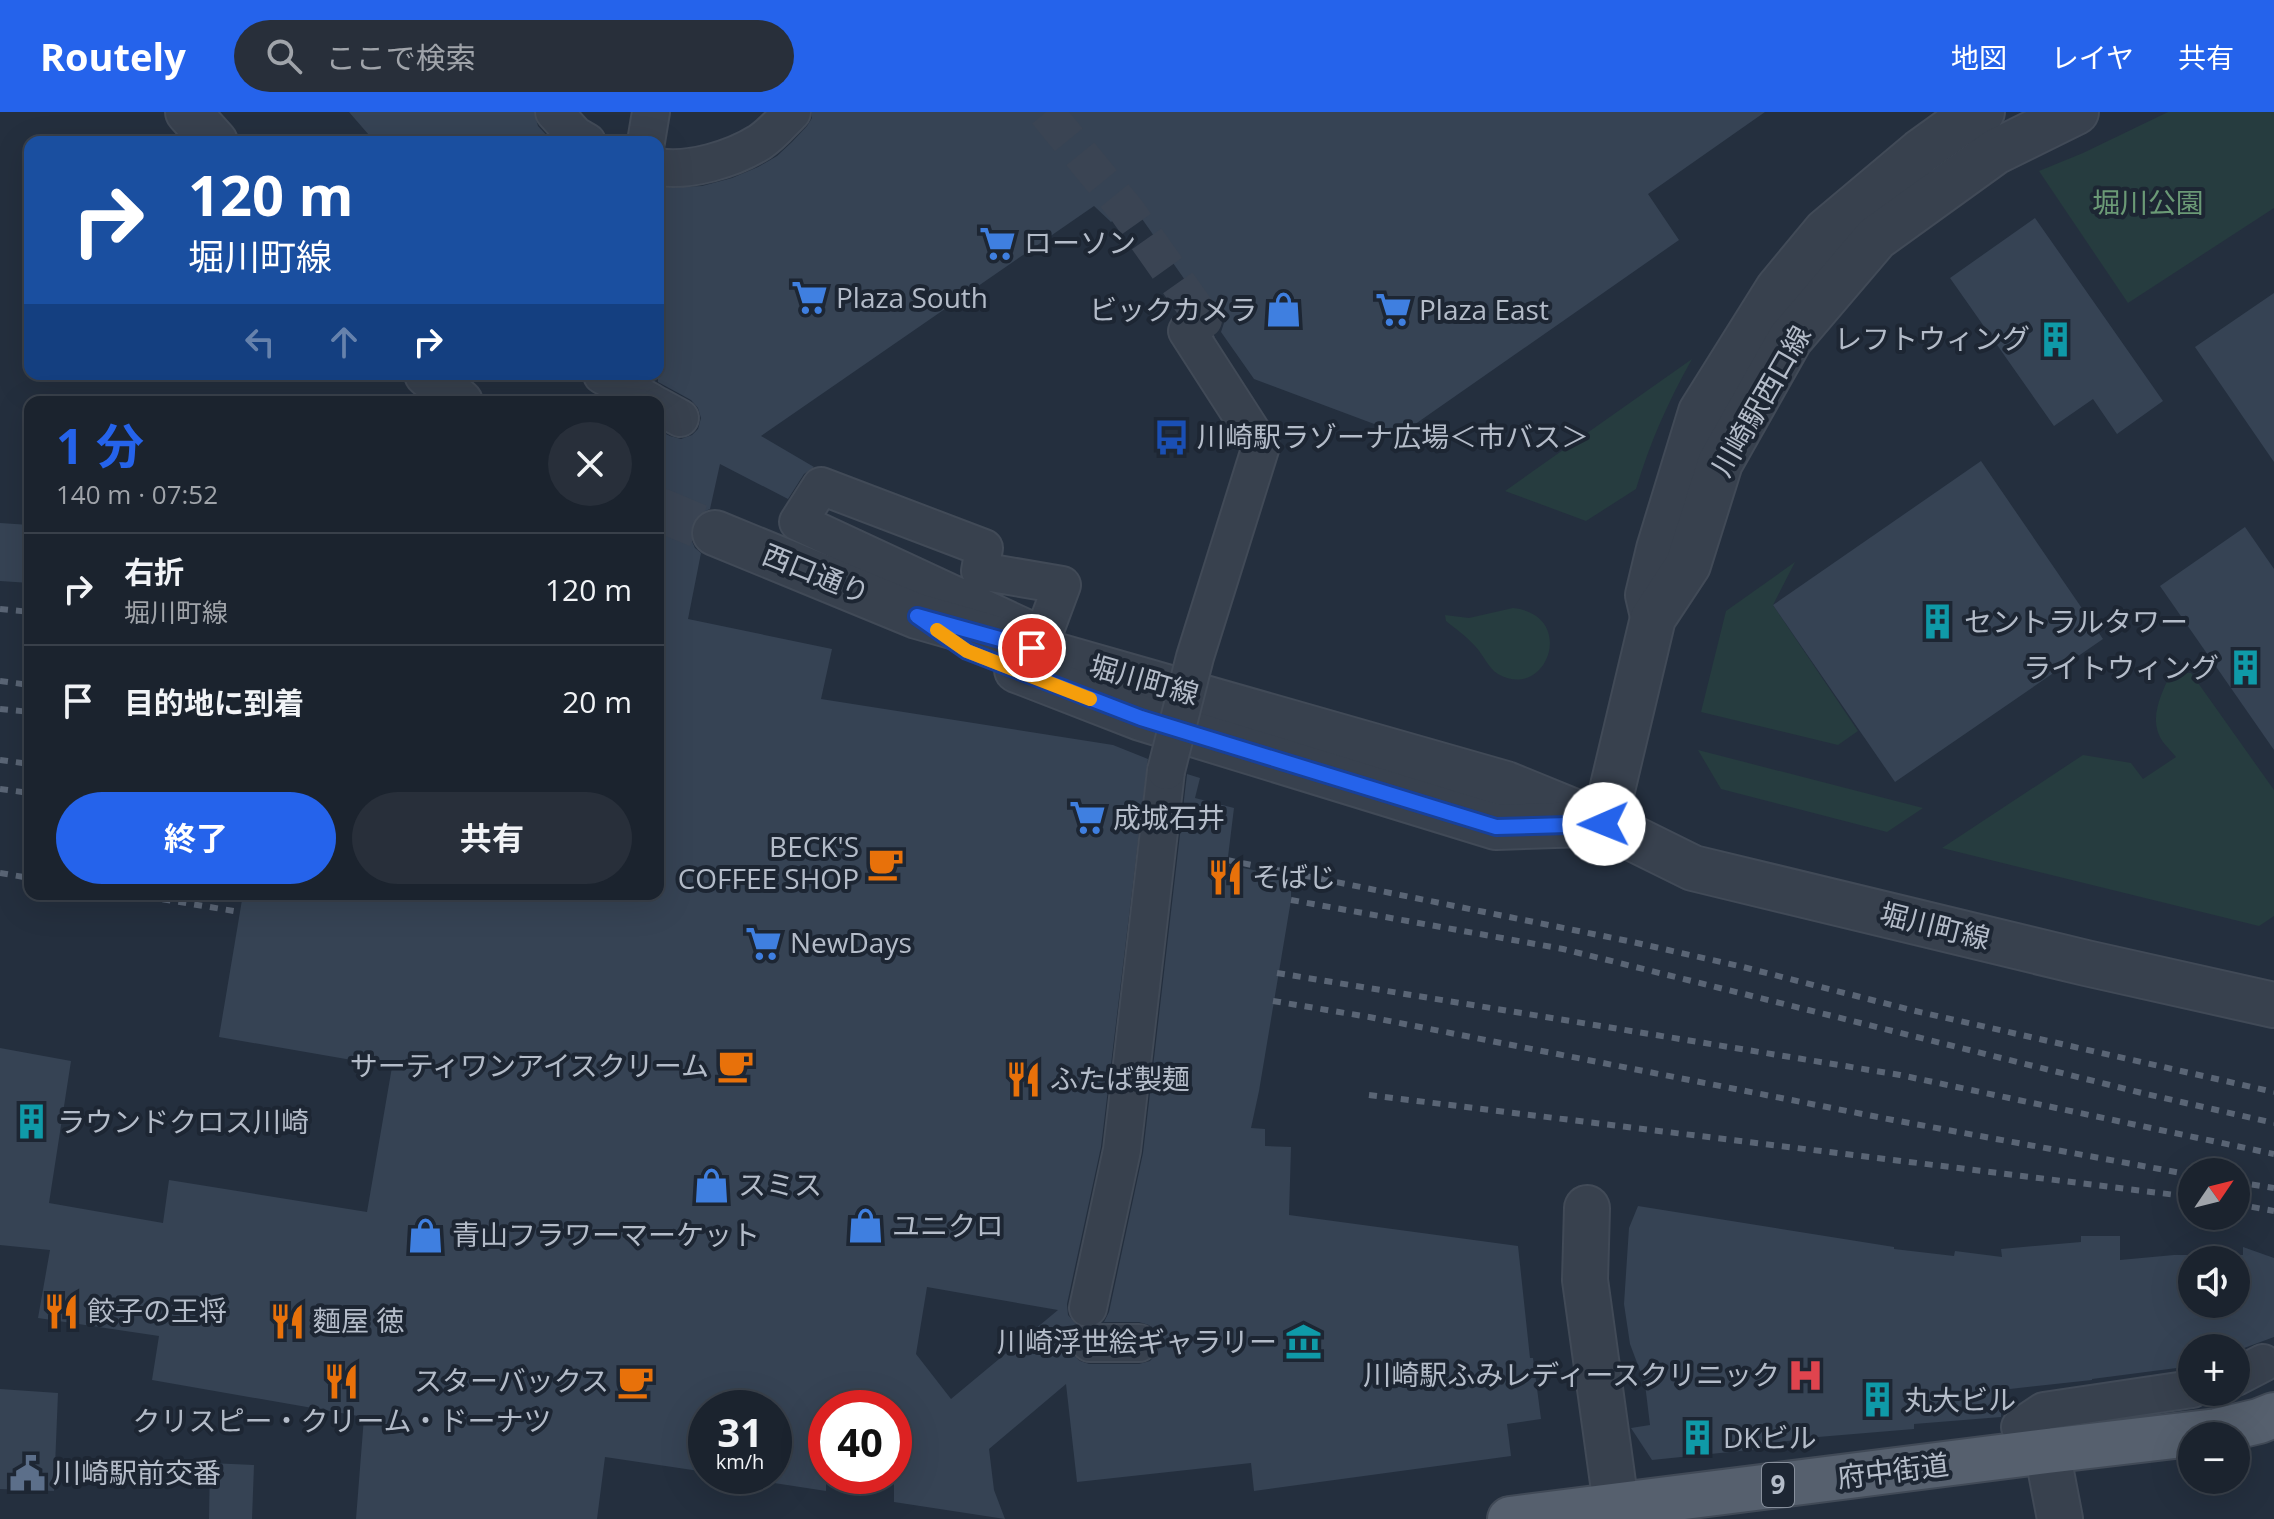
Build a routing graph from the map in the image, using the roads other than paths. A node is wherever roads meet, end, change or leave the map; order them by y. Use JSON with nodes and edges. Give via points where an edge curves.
{"nodes":[{"id":1,"x":188,"y":112,"type":"edge"},
{"id":2,"x":554,"y":112,"type":"edge"},
{"id":3,"x":651,"y":112,"type":"edge"},
{"id":4,"x":792,"y":112,"type":"edge"},
{"id":5,"x":1982,"y":112,"type":"edge"},
{"id":6,"x":2076,"y":112,"type":"edge"},
{"id":7,"x":210,"y":136,"type":"edge"},
{"id":8,"x":577,"y":136,"type":"edge"},
{"id":9,"x":647,"y":136,"type":"edge"},
{"id":10,"x":664,"y":168,"type":"edge"},
{"id":11,"x":1204,"y":320,"type":"dead end"},
{"id":12,"x":434,"y":380,"type":"edge"},
{"id":13,"x":611,"y":380,"type":"edge"},
{"id":14,"x":453,"y":396,"type":"edge"},
{"id":15,"x":640,"y":396,"type":"edge"},
{"id":16,"x":715,"y":533,"type":"tunnel mouth"},
{"id":17,"x":917,"y":616,"type":"joint"},
{"id":18,"x":1653,"y":618,"type":"junction"},
{"id":19,"x":1043,"y":636,"type":"joint"},
{"id":20,"x":1604,"y":824,"type":"junction"},
{"id":21,"x":2274,"y":1005,"type":"edge"},
{"id":22,"x":1587,"y":1208,"type":"dead end"},
{"id":23,"x":1139,"y":1343,"type":"dead end"},
{"id":24,"x":2178,"y":1391,"type":"edge"},
{"id":25,"x":2274,"y":1415,"type":"edge"},
{"id":26,"x":2034,"y":1439,"type":"junction"},
{"id":27,"x":1618,"y":1513,"type":"edge"},
{"id":28,"x":1510,"y":1519,"type":"edge"},
{"id":29,"x":2060,"y":1519,"type":"edge"}],
"edges":[{"from":1,"to":7,"type":"street"},
{"from":2,"to":8,"type":"street"},
{"from":3,"to":9,"type":"street"},
{"from":4,"to":10,"type":"street","via":[[761,141],[716,162]]},
{"from":5,"to":18,"type":"street","name":"川崎駅西口線","via":[[1920,152],[1826,231],[1778,289],[1701,412],[1648,595]]},
{"from":6,"to":18,"type":"street","name":"川崎駅西口線","via":[[1995,152],[1876,238],[1790,339],[1720,463],[1688,565]]},
{"from":11,"to":23,"type":"street","bridge":true,"via":[[1187,331],[1261,446],[1164,761],[1122,1150],[1089,1326]]},
{"from":12,"to":14,"type":"street"},
{"from":13,"to":15,"type":"street"},
{"from":16,"to":17,"type":"street","name":"西口通り"},
{"from":17,"to":20,"type":"street","name":"堀川町線","via":[[1506,784]]},
{"from":18,"to":20,"type":"street","name":"川崎駅西口線"},
{"from":19,"to":19,"type":"street","via":[[1000,616],[798,522],[821,486],[984,548],[980,571],[1062,585]]},
{"from":20,"to":21,"type":"street","name":"堀川町線","via":[[1693,868]]},
{"from":22,"to":27,"type":"street","via":[[1585,1280]]},
{"from":24,"to":26,"type":"street","via":[[2044,1411]]},
{"from":25,"to":26,"type":"main road","name":"府中街道","number":"9","via":[[2217,1431]]},
{"from":26,"to":27,"type":"main road","name":"府中街道","number":"9"},
{"from":26,"to":29,"type":"street"},
{"from":27,"to":28,"type":"main road","name":"府中街道","number":"9"}]}
